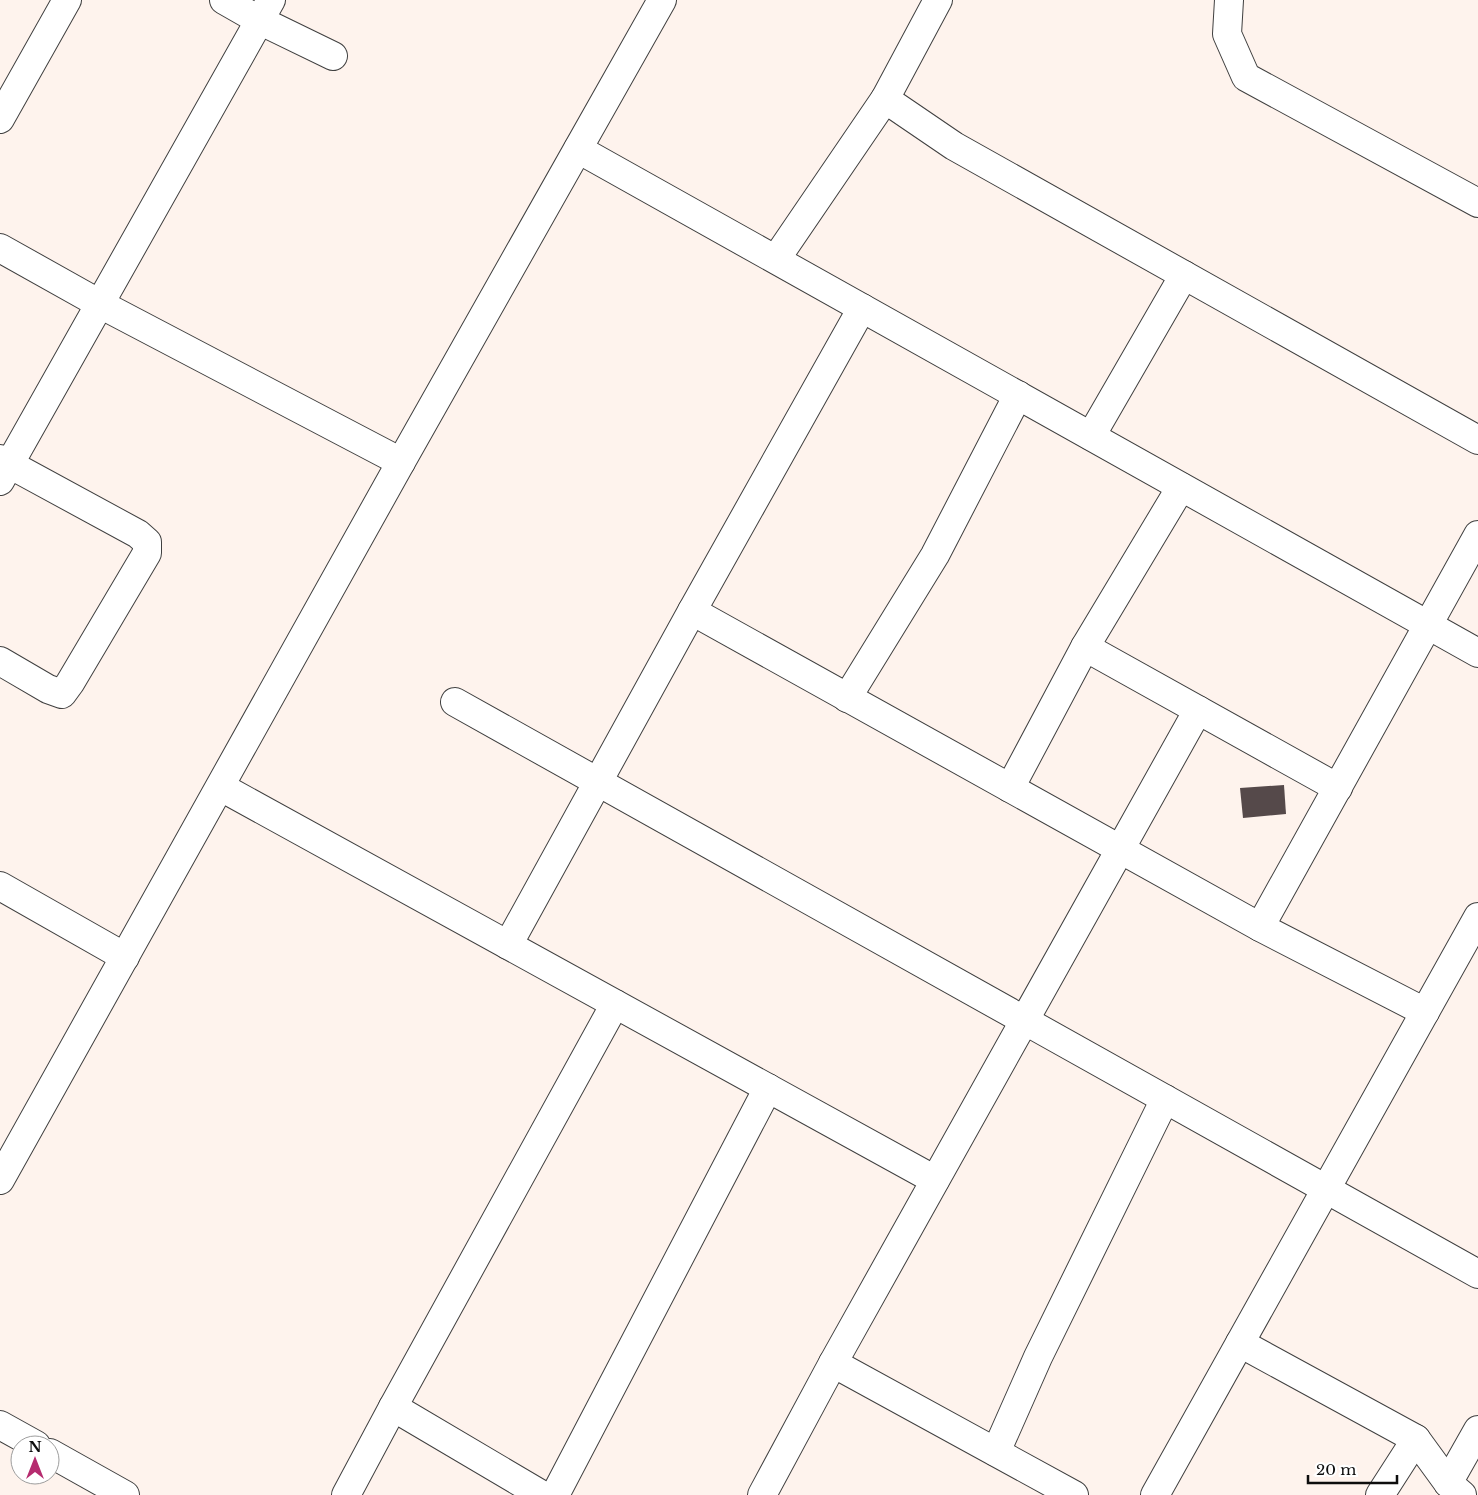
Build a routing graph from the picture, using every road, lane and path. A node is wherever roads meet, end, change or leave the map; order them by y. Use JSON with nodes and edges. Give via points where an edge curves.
{"nodes":[{"id":1,"x":67,"y":0,"type":"edge"},
{"id":2,"x":224,"y":0,"type":"edge"},
{"id":3,"x":662,"y":0,"type":"edge"},
{"id":4,"x":938,"y":0,"type":"edge"},
{"id":5,"x":1229,"y":0,"type":"edge"},
{"id":6,"x":265,"y":10,"type":"edge"},
{"id":7,"x":333,"y":56,"type":"dead end"},
{"id":8,"x":884,"y":99,"type":"junction"},
{"id":9,"x":0,"y":119,"type":"edge"},
{"id":10,"x":578,"y":149,"type":"junction"},
{"id":11,"x":1478,"y":203,"type":"edge"},
{"id":12,"x":0,"y":248,"type":"edge"},
{"id":13,"x":776,"y":259,"type":"junction"},
{"id":14,"x":1184,"y":275,"type":"junction"},
{"id":15,"x":100,"y":304,"type":"junction"},
{"id":16,"x":862,"y":308,"type":"junction"},
{"id":17,"x":1018,"y":395,"type":"junction"},
{"id":18,"x":1091,"y":436,"type":"junction"},
{"id":19,"x":1478,"y":440,"type":"edge"},
{"id":20,"x":401,"y":462,"type":"junction"},
{"id":21,"x":3,"y":468,"type":"edge"},
{"id":22,"x":1181,"y":487,"type":"junction"},
{"id":23,"x":1478,"y":535,"type":"edge"},
{"id":24,"x":692,"y":611,"type":"junction"},
{"id":25,"x":1428,"y":625,"type":"junction"},
{"id":26,"x":1085,"y":647,"type":"junction"},
{"id":27,"x":1478,"y":653,"type":"edge"},
{"id":28,"x":0,"y":661,"type":"edge"},
{"id":29,"x":847,"y":698,"type":"junction"},
{"id":30,"x":455,"y":702,"type":"dead end"},
{"id":31,"x":1198,"y":710,"type":"junction"},
{"id":32,"x":598,"y":782,"type":"junction"},
{"id":33,"x":221,"y":787,"type":"junction"},
{"id":34,"x":1010,"y":788,"type":"junction"},
{"id":35,"x":1338,"y":788,"type":"junction"},
{"id":36,"x":1120,"y":850,"type":"junction"},
{"id":37,"x":0,"y":886,"type":"edge"},
{"id":38,"x":1478,"y":917,"type":"edge"},
{"id":39,"x":1260,"y":928,"type":"junction"},
{"id":40,"x":508,"y":945,"type":"junction"},
{"id":41,"x":125,"y":957,"type":"junction"},
{"id":42,"x":615,"y":1004,"type":"junction"},
{"id":43,"x":1425,"y":1012,"type":"junction"},
{"id":44,"x":1024,"y":1020,"type":"junction"},
{"id":45,"x":768,"y":1088,"type":"junction"},
{"id":46,"x":1165,"y":1099,"type":"junction"},
{"id":47,"x":0,"y":1180,"type":"edge"},
{"id":48,"x":935,"y":1180,"type":"junction"},
{"id":49,"x":1326,"y":1189,"type":"junction"},
{"id":50,"x":1478,"y":1274,"type":"edge"},
{"id":51,"x":1240,"y":1343,"type":"junction"},
{"id":52,"x":833,"y":1363,"type":"junction"},
{"id":53,"x":393,"y":1407,"type":"junction"},
{"id":54,"x":0,"y":1425,"type":"edge"},
{"id":55,"x":1478,"y":1430,"type":"edge"},
{"id":56,"x":18,"y":1435,"type":"edge"},
{"id":57,"x":1416,"y":1439,"type":"junction"},
{"id":58,"x":996,"y":1452,"type":"junction"},
{"id":59,"x":60,"y":1459,"type":"edge"},
{"id":60,"x":1455,"y":1489,"type":"edge"},
{"id":61,"x":125,"y":1495,"type":"edge"},
{"id":62,"x":346,"y":1495,"type":"edge"},
{"id":63,"x":542,"y":1495,"type":"edge"},
{"id":64,"x":555,"y":1495,"type":"edge"},
{"id":65,"x":762,"y":1495,"type":"edge"},
{"id":66,"x":1074,"y":1495,"type":"edge"},
{"id":67,"x":1155,"y":1495,"type":"edge"},
{"id":68,"x":1380,"y":1495,"type":"edge"}],
"edges":[{"from":1,"to":9,"type":"street"},
{"from":2,"to":6,"type":"street"},
{"from":3,"to":10,"type":"street"},
{"from":4,"to":8,"type":"street"},
{"from":5,"to":11,"type":"street","via":[[1227,34],[1246,77]]},
{"from":6,"to":7,"type":"street"},
{"from":6,"to":15,"type":"street"},
{"from":8,"to":13,"type":"street"},
{"from":8,"to":14,"type":"street","via":[[954,146]]},
{"from":10,"to":13,"type":"street"},
{"from":10,"to":20,"type":"street"},
{"from":12,"to":15,"type":"street"},
{"from":13,"to":16,"type":"street"},
{"from":14,"to":18,"type":"street"},
{"from":14,"to":19,"type":"street"},
{"from":15,"to":20,"type":"street"},
{"from":15,"to":21,"type":"street"},
{"from":16,"to":17,"type":"street"},
{"from":16,"to":24,"type":"street"},
{"from":17,"to":18,"type":"street"},
{"from":17,"to":29,"type":"street","via":[[935,555]]},
{"from":18,"to":22,"type":"street"},
{"from":20,"to":33,"type":"street"},
{"from":21,"to":28,"type":"street","via":[[138,534],[147,542],[147,553],[62,694]]},
{"from":22,"to":25,"type":"street"},
{"from":22,"to":26,"type":"street"},
{"from":23,"to":25,"type":"street"},
{"from":24,"to":29,"type":"street"},
{"from":24,"to":32,"type":"street"},
{"from":25,"to":27,"type":"street"},
{"from":25,"to":35,"type":"street"},
{"from":26,"to":31,"type":"street"},
{"from":26,"to":34,"type":"street"},
{"from":29,"to":34,"type":"street"},
{"from":30,"to":32,"type":"street"},
{"from":31,"to":35,"type":"street"},
{"from":31,"to":36,"type":"street"},
{"from":32,"to":40,"type":"street"},
{"from":32,"to":44,"type":"street"},
{"from":33,"to":40,"type":"street"},
{"from":33,"to":41,"type":"street"},
{"from":34,"to":36,"type":"street"},
{"from":35,"to":39,"type":"street"},
{"from":36,"to":39,"type":"street"},
{"from":36,"to":44,"type":"street"},
{"from":37,"to":41,"type":"street"},
{"from":38,"to":43,"type":"street"},
{"from":39,"to":43,"type":"street"},
{"from":40,"to":42,"type":"street"},
{"from":41,"to":47,"type":"street"},
{"from":42,"to":45,"type":"street"},
{"from":42,"to":53,"type":"street"},
{"from":43,"to":49,"type":"street"},
{"from":44,"to":46,"type":"street"},
{"from":44,"to":48,"type":"street"},
{"from":45,"to":48,"type":"street"},
{"from":45,"to":64,"type":"street"},
{"from":46,"to":49,"type":"street"},
{"from":46,"to":58,"type":"street","via":[[1038,1357]]},
{"from":48,"to":52,"type":"street"},
{"from":49,"to":50,"type":"street"},
{"from":49,"to":51,"type":"street"},
{"from":51,"to":57,"type":"street"},
{"from":51,"to":67,"type":"street"},
{"from":52,"to":58,"type":"street"},
{"from":52,"to":65,"type":"street"},
{"from":53,"to":62,"type":"street"},
{"from":53,"to":63,"type":"street"},
{"from":54,"to":56,"type":"street"},
{"from":55,"to":60,"type":"street"},
{"from":57,"to":60,"type":"street"},
{"from":57,"to":68,"type":"street"},
{"from":58,"to":66,"type":"street"},
{"from":59,"to":61,"type":"street"}]}
